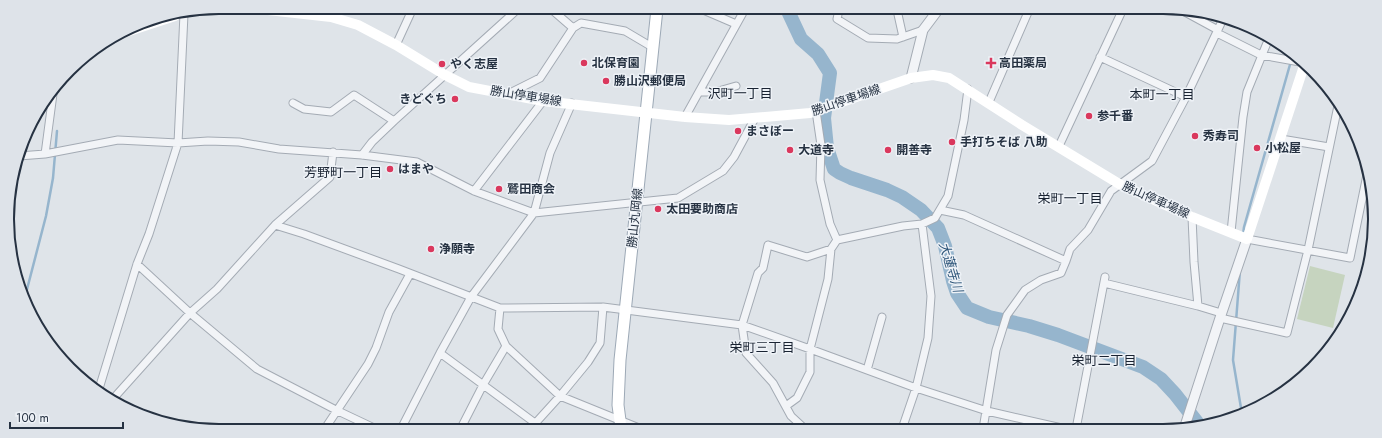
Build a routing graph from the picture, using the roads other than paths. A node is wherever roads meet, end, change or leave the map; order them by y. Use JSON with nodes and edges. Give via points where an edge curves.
{"nodes":[{"id":1,"x":304,"y":14,"type":"edge"},
{"id":2,"x":335,"y":14,"type":"edge"},
{"id":3,"x":410,"y":14,"type":"edge"},
{"id":4,"x":511,"y":14,"type":"edge"},
{"id":5,"x":557,"y":14,"type":"edge"},
{"id":6,"x":656,"y":14,"type":"edge"},
{"id":7,"x":713,"y":14,"type":"edge"},
{"id":8,"x":742,"y":14,"type":"edge"},
{"id":9,"x":838,"y":14,"type":"edge"},
{"id":10,"x":898,"y":14,"type":"edge"},
{"id":11,"x":935,"y":14,"type":"edge"},
{"id":12,"x":1027,"y":14,"type":"edge"},
{"id":13,"x":1121,"y":14,"type":"edge"},
{"id":14,"x":1192,"y":16,"type":"edge"},
{"id":15,"x":184,"y":17,"type":"edge"},
{"id":16,"x":331,"y":17,"type":"junction"},
{"id":17,"x":1221,"y":23,"type":"edge"},
{"id":18,"x":736,"y":24,"type":"junction"},
{"id":19,"x":573,"y":28,"type":"junction"},
{"id":20,"x":924,"y":30,"type":"junction"},
{"id":21,"x":1218,"y":31,"type":"junction"},
{"id":22,"x":902,"y":38,"type":"junction"},
{"id":23,"x":1267,"y":42,"type":"edge"},
{"id":24,"x":396,"y":45,"type":"junction"},
{"id":25,"x":652,"y":47,"type":"junction"},
{"id":26,"x":1261,"y":55,"type":"junction"},
{"id":27,"x":1100,"y":57,"type":"junction"},
{"id":28,"x":1293,"y":61,"type":"edge"},
{"id":29,"x":1303,"y":69,"type":"edge"},
{"id":30,"x":445,"y":75,"type":"junction"},
{"id":31,"x":911,"y":78,"type":"junction"},
{"id":32,"x":736,"y":86,"type":"dead end"},
{"id":33,"x":968,"y":89,"type":"junction"},
{"id":34,"x":700,"y":92,"type":"junction"},
{"id":35,"x":508,"y":94,"type":"junction"},
{"id":36,"x":1186,"y":97,"type":"junction"},
{"id":37,"x":52,"y":100,"type":"edge"},
{"id":38,"x":544,"y":101,"type":"junction"},
{"id":39,"x":988,"y":102,"type":"junction"},
{"id":40,"x":293,"y":103,"type":"dead end"},
{"id":41,"x":572,"y":103,"type":"junction"},
{"id":42,"x":816,"y":111,"type":"junction"},
{"id":43,"x":1337,"y":111,"type":"edge"},
{"id":44,"x":646,"y":112,"type":"junction"},
{"id":45,"x":685,"y":117,"type":"junction"},
{"id":46,"x":755,"y":118,"type":"junction"},
{"id":47,"x":394,"y":121,"type":"junction"},
{"id":48,"x":1280,"y":139,"type":"junction"},
{"id":49,"x":178,"y":143,"type":"junction"},
{"id":50,"x":1059,"y":146,"type":"junction"},
{"id":51,"x":1329,"y":147,"type":"junction"},
{"id":52,"x":333,"y":152,"type":"junction"},
{"id":53,"x":45,"y":154,"type":"junction"},
{"id":54,"x":362,"y":155,"type":"junction"},
{"id":55,"x":24,"y":156,"type":"edge"},
{"id":56,"x":1121,"y":185,"type":"junction"},
{"id":57,"x":1365,"y":185,"type":"edge"},
{"id":58,"x":474,"y":191,"type":"junction"},
{"id":59,"x":637,"y":202,"type":"junction"},
{"id":60,"x":940,"y":210,"type":"junction"},
{"id":61,"x":534,"y":213,"type":"junction"},
{"id":62,"x":1192,"y":217,"type":"junction"},
{"id":63,"x":922,"y":224,"type":"junction"},
{"id":64,"x":276,"y":225,"type":"junction"},
{"id":65,"x":1231,"y":232,"type":"junction"},
{"id":66,"x":1248,"y":239,"type":"junction"},
{"id":67,"x":837,"y":240,"type":"junction"},
{"id":68,"x":831,"y":250,"type":"junction"},
{"id":69,"x":1308,"y":250,"type":"junction"},
{"id":70,"x":1066,"y":261,"type":"junction"},
{"id":71,"x":137,"y":264,"type":"junction"},
{"id":72,"x":410,"y":274,"type":"junction"},
{"id":73,"x":471,"y":298,"type":"junction"},
{"id":74,"x":1198,"y":306,"type":"junction"},
{"id":75,"x":603,"y":307,"type":"junction"},
{"id":76,"x":500,"y":308,"type":"junction"},
{"id":77,"x":625,"y":309,"type":"junction"},
{"id":78,"x":190,"y":312,"type":"junction"},
{"id":79,"x":1220,"y":316,"type":"junction"},
{"id":80,"x":882,"y":317,"type":"dead end"},
{"id":81,"x":742,"y":325,"type":"junction"},
{"id":82,"x":506,"y":346,"type":"junction"},
{"id":83,"x":810,"y":349,"type":"junction"},
{"id":84,"x":440,"y":354,"type":"junction"},
{"id":85,"x":867,"y":370,"type":"junction"},
{"id":86,"x":483,"y":385,"type":"junction"},
{"id":87,"x":100,"y":386,"type":"edge"},
{"id":88,"x":916,"y":388,"type":"junction"},
{"id":89,"x":115,"y":396,"type":"edge"},
{"id":90,"x":560,"y":396,"type":"junction"},
{"id":91,"x":786,"y":406,"type":"junction"},
{"id":92,"x":336,"y":410,"type":"junction"},
{"id":93,"x":987,"y":411,"type":"junction"},
{"id":94,"x":1186,"y":423,"type":"edge"},
{"id":95,"x":328,"y":424,"type":"edge"},
{"id":96,"x":366,"y":424,"type":"edge"},
{"id":97,"x":404,"y":424,"type":"edge"},
{"id":98,"x":463,"y":424,"type":"edge"},
{"id":99,"x":532,"y":424,"type":"edge"},
{"id":100,"x":537,"y":424,"type":"edge"},
{"id":101,"x":618,"y":424,"type":"edge"},
{"id":102,"x":620,"y":424,"type":"edge"},
{"id":103,"x":800,"y":424,"type":"edge"},
{"id":104,"x":903,"y":424,"type":"edge"},
{"id":105,"x":984,"y":424,"type":"edge"},
{"id":106,"x":1044,"y":424,"type":"edge"},
{"id":107,"x":1077,"y":424,"type":"edge"}],
"edges":[{"from":1,"to":16,"type":"main road","name":"勝山停車場線"},
{"from":2,"to":16,"type":"street"},
{"from":3,"to":24,"type":"street"},
{"from":4,"to":30,"type":"street"},
{"from":5,"to":19,"type":"street"},
{"from":6,"to":25,"type":"main road","name":"勝山丸岡線"},
{"from":7,"to":18,"type":"street"},
{"from":8,"to":18,"type":"street"},
{"from":9,"to":22,"type":"street","via":[[837,19],[868,38]]},
{"from":10,"to":22,"type":"street"},
{"from":11,"to":20,"type":"street"},
{"from":12,"to":39,"type":"street"},
{"from":13,"to":27,"type":"street"},
{"from":14,"to":21,"type":"street"},
{"from":15,"to":49,"type":"street"},
{"from":16,"to":24,"type":"main road","name":"勝山停車場線","via":[[358,25]]},
{"from":17,"to":21,"type":"street"},
{"from":18,"to":34,"type":"street"},
{"from":19,"to":25,"type":"street","via":[[582,23],[625,31]]},
{"from":19,"to":35,"type":"street","via":[[540,78]]},
{"from":20,"to":22,"type":"street"},
{"from":20,"to":31,"type":"street"},
{"from":21,"to":26,"type":"street"},
{"from":21,"to":36,"type":"street"},
{"from":23,"to":26,"type":"street"},
{"from":24,"to":30,"type":"main road","name":"勝山停車場線"},
{"from":25,"to":44,"type":"main road","name":"勝山丸岡線"},
{"from":26,"to":28,"type":"street"},
{"from":26,"to":65,"type":"street","via":[[1247,92]]},
{"from":27,"to":36,"type":"street"},
{"from":27,"to":50,"type":"street"},
{"from":29,"to":48,"type":"main road"},
{"from":30,"to":35,"type":"main road","name":"勝山停車場線","via":[[469,87]]},
{"from":30,"to":47,"type":"street"},
{"from":31,"to":33,"type":"main road","name":"勝山停車場線","via":[[933,75],[949,78]]},
{"from":31,"to":42,"type":"main road","name":"勝山停車場線"},
{"from":32,"to":34,"type":"street","via":[[715,92]]},
{"from":33,"to":39,"type":"main road","name":"勝山停車場線"},
{"from":33,"to":60,"type":"street","via":[[948,196]]},
{"from":34,"to":45,"type":"street"},
{"from":35,"to":38,"type":"main road","name":"勝山停車場線"},
{"from":36,"to":56,"type":"street","via":[[1152,161]]},
{"from":37,"to":53,"type":"street"},
{"from":38,"to":41,"type":"main road","name":"勝山停車場線"},
{"from":38,"to":58,"type":"street"},
{"from":39,"to":50,"type":"main road","name":"勝山停車場線"},
{"from":40,"to":47,"type":"street","via":[[304,109],[331,112],[354,95]]},
{"from":41,"to":44,"type":"main road","name":"勝山停車場線"},
{"from":41,"to":61,"type":"street","via":[[550,153]]},
{"from":42,"to":46,"type":"main road","name":"勝山停車場線"},
{"from":42,"to":67,"type":"street","via":[[821,145],[820,180],[830,224]]},
{"from":43,"to":51,"type":"street"},
{"from":44,"to":45,"type":"main road","name":"勝山停車場線"},
{"from":44,"to":59,"type":"main road","name":"勝山丸岡線"},
{"from":45,"to":46,"type":"main road","name":"勝山停車場線","via":[[729,120]]},
{"from":46,"to":59,"type":"street","via":[[734,157],[723,171],[678,198]]},
{"from":47,"to":54,"type":"street"},
{"from":48,"to":51,"type":"street"},
{"from":48,"to":66,"type":"main road"},
{"from":49,"to":52,"type":"street","via":[[239,142],[279,149]]},
{"from":49,"to":53,"type":"street","via":[[118,140]]},
{"from":49,"to":71,"type":"street"},
{"from":50,"to":56,"type":"main road","name":"勝山停車場線"},
{"from":51,"to":69,"type":"street"},
{"from":52,"to":54,"type":"street"},
{"from":52,"to":64,"type":"street","via":[[330,177]]},
{"from":53,"to":55,"type":"street"},
{"from":54,"to":58,"type":"street","via":[[418,162]]},
{"from":56,"to":62,"type":"main road","name":"勝山停車場線"},
{"from":56,"to":70,"type":"street","via":[[1111,191],[1088,230],[1070,249]]},
{"from":57,"to":69,"type":"street","via":[[1350,258]]},
{"from":58,"to":61,"type":"street"},
{"from":59,"to":61,"type":"street"},
{"from":59,"to":77,"type":"main road","name":"勝山丸岡線"},
{"from":60,"to":63,"type":"street","via":[[935,218]]},
{"from":60,"to":70,"type":"street","via":[[964,215]]},
{"from":61,"to":73,"type":"street"},
{"from":62,"to":65,"type":"main road","name":"勝山停車場線"},
{"from":62,"to":74,"type":"street"},
{"from":63,"to":67,"type":"street"},
{"from":63,"to":88,"type":"street","via":[[931,296],[928,338]]},
{"from":64,"to":72,"type":"street"},
{"from":64,"to":78,"type":"street","via":[[217,290]]},
{"from":65,"to":66,"type":"main road","name":"勝山停車場線"},
{"from":66,"to":69,"type":"street"},
{"from":66,"to":79,"type":"street"},
{"from":67,"to":68,"type":"street"},
{"from":68,"to":81,"type":"street","via":[[807,257],[768,245],[763,268],[758,273]]},
{"from":68,"to":83,"type":"street","via":[[828,279]]},
{"from":69,"to":79,"type":"street","via":[[1287,333]]},
{"from":70,"to":93,"type":"street","via":[[1061,273],[1041,280],[1025,290],[1007,315],[996,350]]},
{"from":71,"to":78,"type":"street"},
{"from":71,"to":87,"type":"street"},
{"from":72,"to":73,"type":"street"},
{"from":72,"to":92,"type":"street","via":[[389,312],[368,364]]},
{"from":73,"to":76,"type":"street"},
{"from":73,"to":84,"type":"street"},
{"from":74,"to":79,"type":"street"},
{"from":74,"to":107,"type":"street","via":[[1105,280]]},
{"from":75,"to":76,"type":"street"},
{"from":75,"to":77,"type":"street"},
{"from":75,"to":90,"type":"street","via":[[600,343]]},
{"from":76,"to":82,"type":"street","via":[[498,329]]},
{"from":77,"to":81,"type":"street"},
{"from":77,"to":102,"type":"main road","name":"勝山丸岡線","via":[[619,383]]},
{"from":78,"to":89,"type":"street"},
{"from":78,"to":92,"type":"street","via":[[257,369]]},
{"from":79,"to":94,"type":"street"},
{"from":80,"to":85,"type":"street"},
{"from":81,"to":83,"type":"street"},
{"from":81,"to":91,"type":"street","via":[[746,353],[773,383]]},
{"from":82,"to":86,"type":"street"},
{"from":82,"to":90,"type":"street"},
{"from":83,"to":85,"type":"street"},
{"from":83,"to":91,"type":"street","via":[[810,372],[796,398]]},
{"from":84,"to":86,"type":"street"},
{"from":84,"to":97,"type":"street"},
{"from":85,"to":88,"type":"street"},
{"from":86,"to":98,"type":"street"},
{"from":86,"to":99,"type":"street"},
{"from":88,"to":93,"type":"street"},
{"from":88,"to":104,"type":"street"},
{"from":90,"to":100,"type":"street"},
{"from":90,"to":101,"type":"street"},
{"from":91,"to":103,"type":"street","via":[[791,416]]},
{"from":92,"to":95,"type":"street"},
{"from":92,"to":96,"type":"street"},
{"from":93,"to":105,"type":"street"},
{"from":93,"to":106,"type":"street"}]}
